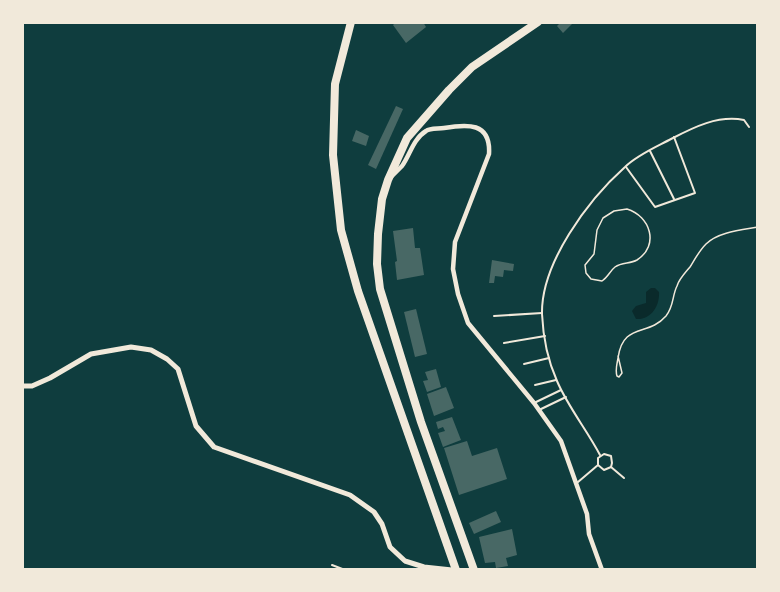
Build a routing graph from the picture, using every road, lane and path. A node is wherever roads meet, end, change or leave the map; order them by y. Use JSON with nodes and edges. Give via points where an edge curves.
{"nodes":[{"id":1,"x":351,"y":22,"type":"edge"},
{"id":2,"x":538,"y":22,"type":"edge"},
{"id":3,"x":749,"y":127,"type":"dead end"},
{"id":4,"x":674,"y":137,"type":"junction"},
{"id":5,"x":650,"y":151,"type":"junction"},
{"id":6,"x":626,"y":166,"type":"junction"},
{"id":7,"x":388,"y":180,"type":"junction"},
{"id":8,"x":674,"y":199,"type":"junction"},
{"id":9,"x":758,"y":227,"type":"edge"},
{"id":10,"x":610,"y":272,"type":"joint"},
{"id":11,"x":542,"y":313,"type":"junction"},
{"id":12,"x":494,"y":316,"type":"dead end"},
{"id":13,"x":545,"y":336,"type":"junction"},
{"id":14,"x":504,"y":343,"type":"dead end"},
{"id":15,"x":618,"y":356,"type":"junction"},
{"id":16,"x":549,"y":358,"type":"junction"},
{"id":17,"x":524,"y":364,"type":"dead end"},
{"id":18,"x":556,"y":380,"type":"junction"},
{"id":19,"x":535,"y":385,"type":"dead end"},
{"id":20,"x":22,"y":386,"type":"edge"},
{"id":21,"x":561,"y":390,"type":"junction"},
{"id":22,"x":566,"y":397,"type":"junction"},
{"id":23,"x":534,"y":403,"type":"junction"},
{"id":24,"x":539,"y":410,"type":"junction"},
{"id":25,"x":600,"y":455,"type":"junction"},
{"id":26,"x":598,"y":465,"type":"junction"},
{"id":27,"x":611,"y":467,"type":"junction"},
{"id":28,"x":624,"y":478,"type":"dead end"},
{"id":29,"x":576,"y":483,"type":"junction"},
{"id":30,"x":332,"y":565,"type":"dead end"},
{"id":31,"x":345,"y":570,"type":"edge"},
{"id":32,"x":454,"y":570,"type":"edge"},
{"id":33,"x":474,"y":570,"type":"edge"},
{"id":34,"x":602,"y":570,"type":"edge"}],
"edges":[{"from":1,"to":32,"type":"highway","via":[[335,84],[333,155],[341,230],[358,291]]},
{"from":2,"to":7,"type":"highway","via":[[472,67],[449,90],[407,138]]},
{"from":3,"to":4,"type":"lane","via":[[744,120],[734,118],[699,124]]},
{"from":4,"to":5,"type":"lane"},
{"from":4,"to":8,"type":"lane","via":[[695,193]]},
{"from":5,"to":6,"type":"lane"},
{"from":5,"to":8,"type":"lane"},
{"from":6,"to":8,"type":"lane","via":[[655,207]]},
{"from":6,"to":11,"type":"lane","via":[[589,206],[562,245],[547,279]]},
{"from":7,"to":23,"type":"street","via":[[427,130],[465,125],[483,133],[490,144],[489,154],[455,242],[456,286],[468,322]]},
{"from":7,"to":33,"type":"highway","via":[[378,234],[380,289],[421,423]]},
{"from":9,"to":15,"type":"path","via":[[708,242],[676,286],[669,312],[656,324],[628,334]]},
{"from":10,"to":10,"type":"path","via":[[606,279],[598,281],[586,273],[585,265],[596,249],[597,230],[608,214],[633,211],[644,218],[650,230],[648,249],[639,259]]},
{"from":11,"to":12,"type":"lane"},
{"from":11,"to":13,"type":"lane"},
{"from":13,"to":14,"type":"lane"},
{"from":13,"to":16,"type":"lane"},
{"from":15,"to":15,"type":"path","via":[[616,371],[616,376],[622,372]]},
{"from":16,"to":17,"type":"lane"},
{"from":16,"to":18,"type":"lane"},
{"from":18,"to":19,"type":"lane"},
{"from":18,"to":21,"type":"lane"},
{"from":20,"to":32,"type":"street","via":[[50,378],[91,354],[131,346],[151,350],[178,369],[196,426],[214,447],[350,495],[374,512],[390,547],[405,561]]},
{"from":21,"to":22,"type":"lane"},
{"from":21,"to":23,"type":"lane"},
{"from":22,"to":24,"type":"lane"},
{"from":22,"to":25,"type":"lane"},
{"from":23,"to":24,"type":"street"},
{"from":24,"to":29,"type":"street","via":[[561,441]]},
{"from":25,"to":26,"type":"lane"},
{"from":25,"to":27,"type":"lane","via":[[611,456]]},
{"from":26,"to":27,"type":"lane","via":[[604,470]]},
{"from":26,"to":29,"type":"lane"},
{"from":27,"to":28,"type":"lane"},
{"from":29,"to":34,"type":"street"},
{"from":30,"to":31,"type":"lane"}]}
